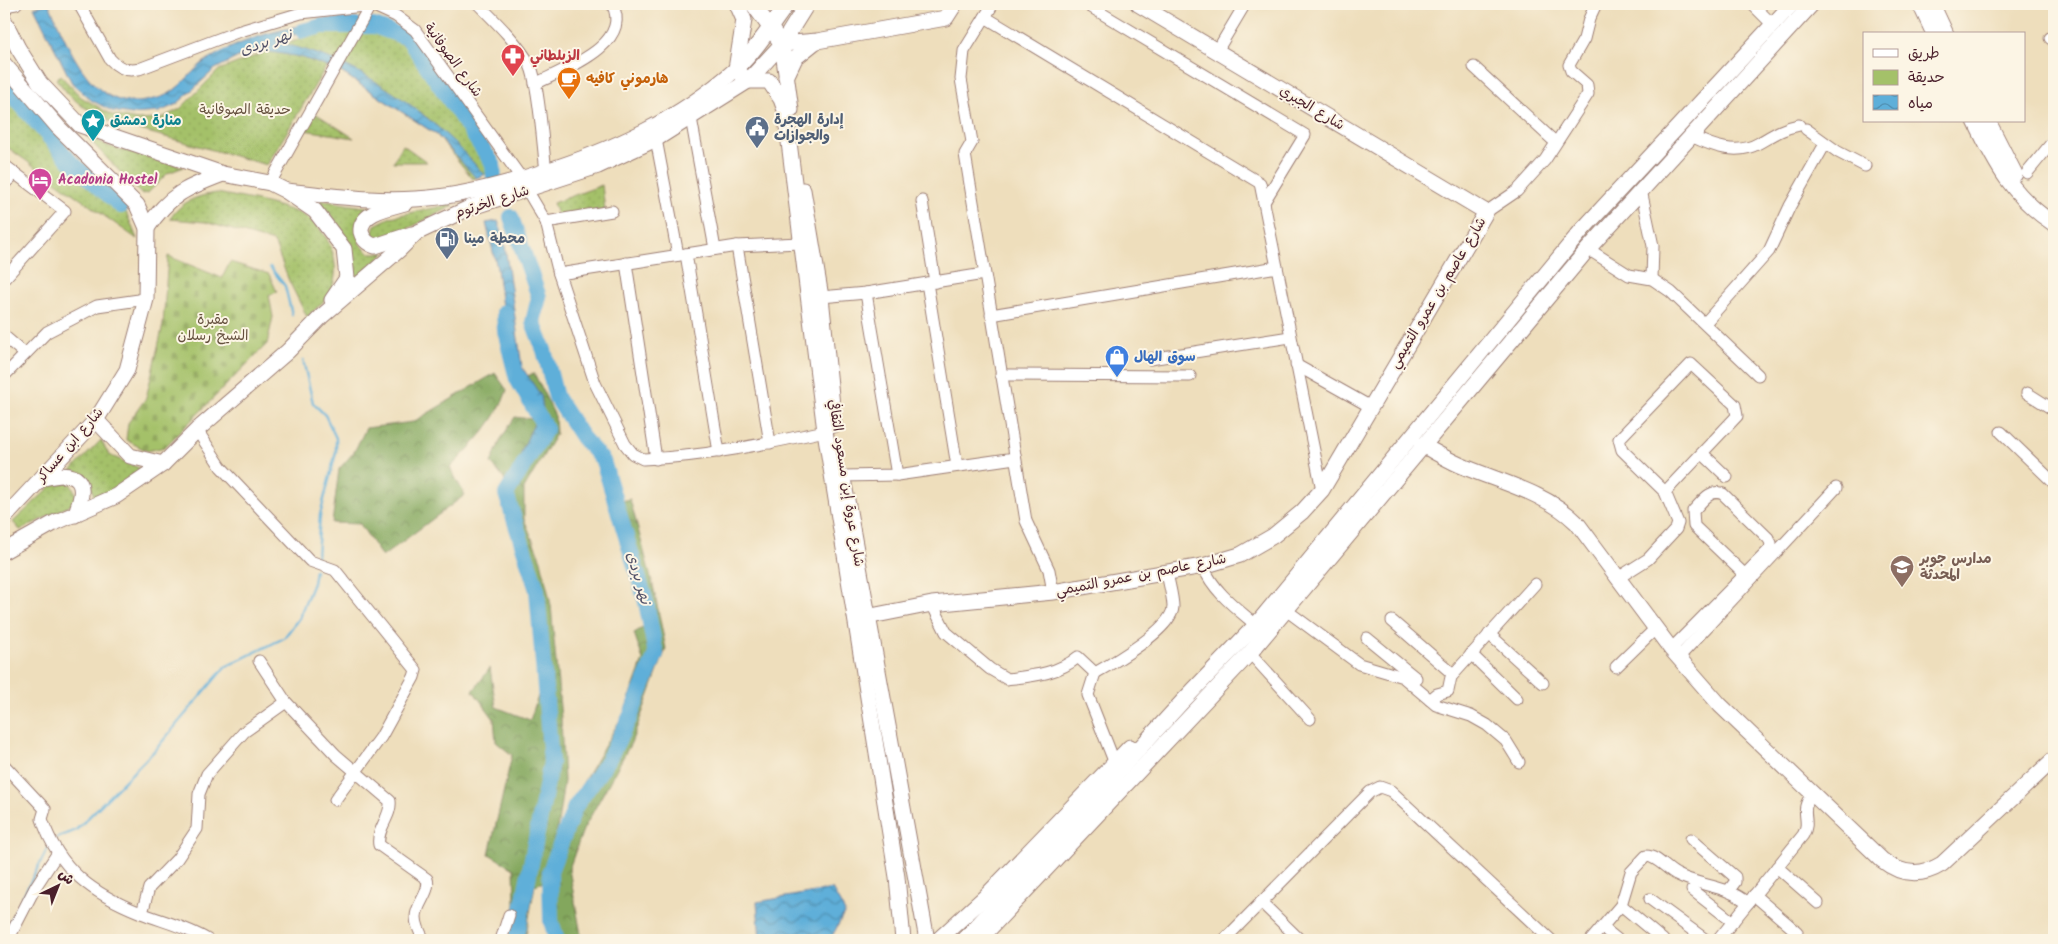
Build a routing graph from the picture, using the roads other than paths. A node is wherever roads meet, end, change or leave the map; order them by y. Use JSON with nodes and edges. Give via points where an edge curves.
{"nodes":[{"id":1,"x":16,"y":4,"type":"edge"},
{"id":2,"x":79,"y":4,"type":"edge"},
{"id":3,"x":371,"y":4,"type":"edge"},
{"id":4,"x":478,"y":4,"type":"edge"},
{"id":5,"x":612,"y":4,"type":"edge"},
{"id":6,"x":787,"y":4,"type":"edge"},
{"id":7,"x":807,"y":4,"type":"edge"},
{"id":8,"x":955,"y":4,"type":"edge"},
{"id":9,"x":993,"y":4,"type":"edge"},
{"id":10,"x":1086,"y":4,"type":"edge"},
{"id":11,"x":1138,"y":4,"type":"edge"},
{"id":12,"x":1245,"y":4,"type":"edge"},
{"id":13,"x":1596,"y":4,"type":"edge"},
{"id":14,"x":1752,"y":4,"type":"edge"},
{"id":15,"x":1792,"y":4,"type":"edge"},
{"id":16,"x":1812,"y":4,"type":"edge"},
{"id":17,"x":1920,"y":4,"type":"edge"},
{"id":18,"x":1932,"y":4,"type":"edge"},
{"id":19,"x":746,"y":5,"type":"edge"},
{"id":20,"x":4,"y":6,"type":"edge"},
{"id":21,"x":298,"y":8,"type":"edge"},
{"id":22,"x":985,"y":17,"type":"junction"},
{"id":23,"x":4,"y":20,"type":"edge"},
{"id":24,"x":1773,"y":25,"type":"junction"},
{"id":25,"x":771,"y":26,"type":"junction"},
{"id":26,"x":1933,"y":32,"type":"edge"},
{"id":27,"x":1945,"y":32,"type":"edge"},
{"id":28,"x":817,"y":42,"type":"junction"},
{"id":29,"x":782,"y":44,"type":"junction"},
{"id":30,"x":1217,"y":51,"type":"junction"},
{"id":31,"x":4,"y":64,"type":"edge"},
{"id":32,"x":1474,"y":67,"type":"dead end"},
{"id":33,"x":736,"y":69,"type":"junction"},
{"id":34,"x":786,"y":78,"type":"junction"},
{"id":35,"x":748,"y":81,"type":"junction"},
{"id":36,"x":535,"y":84,"type":"junction"},
{"id":37,"x":691,"y":118,"type":"junction"},
{"id":38,"x":1976,"y":122,"type":"edge"},
{"id":39,"x":1988,"y":122,"type":"edge"},
{"id":40,"x":1691,"y":136,"type":"junction"},
{"id":41,"x":656,"y":139,"type":"junction"},
{"id":42,"x":2054,"y":140,"type":"edge"},
{"id":43,"x":1555,"y":142,"type":"junction"},
{"id":44,"x":1826,"y":144,"type":"junction"},
{"id":45,"x":4,"y":165,"type":"edge"},
{"id":46,"x":1865,"y":166,"type":"dead end"},
{"id":47,"x":2003,"y":166,"type":"junction"},
{"id":48,"x":546,"y":172,"type":"junction"},
{"id":49,"x":2027,"y":173,"type":"dead end"},
{"id":50,"x":15,"y":174,"type":"junction"},
{"id":51,"x":223,"y":174,"type":"junction"},
{"id":52,"x":270,"y":183,"type":"junction"},
{"id":53,"x":4,"y":184,"type":"edge"},
{"id":54,"x":524,"y":185,"type":"junction"},
{"id":55,"x":1641,"y":190,"type":"junction"},
{"id":56,"x":286,"y":191,"type":"junction"},
{"id":57,"x":414,"y":200,"type":"junction"},
{"id":58,"x":922,"y":202,"type":"dead end"},
{"id":59,"x":1264,"y":202,"type":"junction"},
{"id":60,"x":612,"y":212,"type":"dead end"},
{"id":61,"x":1486,"y":212,"type":"junction"},
{"id":62,"x":2054,"y":214,"type":"edge"},
{"id":63,"x":546,"y":222,"type":"junction"},
{"id":64,"x":2054,"y":224,"type":"edge"},
{"id":65,"x":147,"y":228,"type":"junction"},
{"id":66,"x":416,"y":233,"type":"junction"},
{"id":67,"x":800,"y":243,"type":"junction"},
{"id":68,"x":737,"y":246,"type":"junction"},
{"id":69,"x":716,"y":249,"type":"junction"},
{"id":70,"x":1588,"y":250,"type":"junction"},
{"id":71,"x":682,"y":254,"type":"junction"},
{"id":72,"x":626,"y":263,"type":"junction"},
{"id":73,"x":1276,"y":267,"type":"junction"},
{"id":74,"x":558,"y":274,"type":"junction"},
{"id":75,"x":984,"y":274,"type":"junction"},
{"id":76,"x":4,"y":279,"type":"edge"},
{"id":77,"x":1652,"y":279,"type":"junction"},
{"id":78,"x":931,"y":282,"type":"junction"},
{"id":79,"x":866,"y":292,"type":"junction"},
{"id":80,"x":821,"y":297,"type":"junction"},
{"id":81,"x":146,"y":299,"type":"junction"},
{"id":82,"x":322,"y":316,"type":"junction"},
{"id":83,"x":991,"y":316,"type":"junction"},
{"id":84,"x":1705,"y":323,"type":"junction"},
{"id":85,"x":4,"y":336,"type":"edge"},
{"id":86,"x":1290,"y":337,"type":"junction"},
{"id":87,"x":25,"y":354,"type":"junction"},
{"id":88,"x":1150,"y":359,"type":"dead end"},
{"id":89,"x":1296,"y":365,"type":"junction"},
{"id":90,"x":1001,"y":375,"type":"junction"},
{"id":91,"x":1758,"y":375,"type":"dead end"},
{"id":92,"x":4,"y":376,"type":"edge"},
{"id":93,"x":1190,"y":376,"type":"dead end"},
{"id":94,"x":2027,"y":393,"type":"dead end"},
{"id":95,"x":1371,"y":407,"type":"junction"},
{"id":96,"x":2054,"y":410,"type":"edge"},
{"id":97,"x":96,"y":420,"type":"junction"},
{"id":98,"x":197,"y":430,"type":"junction"},
{"id":99,"x":825,"y":430,"type":"junction"},
{"id":100,"x":2001,"y":432,"type":"dead end"},
{"id":101,"x":770,"y":443,"type":"junction"},
{"id":102,"x":1422,"y":445,"type":"junction"},
{"id":103,"x":719,"y":452,"type":"junction"},
{"id":104,"x":1703,"y":454,"type":"junction"},
{"id":105,"x":1015,"y":458,"type":"junction"},
{"id":106,"x":656,"y":459,"type":"junction"},
{"id":107,"x":163,"y":464,"type":"junction"},
{"id":108,"x":957,"y":466,"type":"junction"},
{"id":109,"x":897,"y":475,"type":"junction"},
{"id":110,"x":842,"y":476,"type":"junction"},
{"id":111,"x":1727,"y":477,"type":"dead end"},
{"id":112,"x":44,"y":478,"type":"junction"},
{"id":113,"x":2054,"y":483,"type":"edge"},
{"id":114,"x":1836,"y":488,"type":"dead end"},
{"id":115,"x":1322,"y":490,"type":"junction"},
{"id":116,"x":1665,"y":492,"type":"junction"},
{"id":117,"x":75,"y":515,"type":"junction"},
{"id":118,"x":4,"y":518,"type":"edge"},
{"id":119,"x":4,"y":552,"type":"edge"},
{"id":120,"x":1203,"y":566,"type":"junction"},
{"id":121,"x":1167,"y":573,"type":"junction"},
{"id":122,"x":1744,"y":574,"type":"junction"},
{"id":123,"x":1618,"y":578,"type":"junction"},
{"id":124,"x":1535,"y":584,"type":"dead end"},
{"id":125,"x":1053,"y":592,"type":"junction"},
{"id":126,"x":932,"y":604,"type":"junction"},
{"id":127,"x":1286,"y":610,"type":"junction"},
{"id":128,"x":862,"y":618,"type":"junction"},
{"id":129,"x":1392,"y":621,"type":"dead end"},
{"id":130,"x":1256,"y":625,"type":"junction"},
{"id":131,"x":1656,"y":628,"type":"junction"},
{"id":132,"x":1489,"y":634,"type":"junction"},
{"id":133,"x":1367,"y":638,"type":"dead end"},
{"id":134,"x":1250,"y":653,"type":"junction"},
{"id":135,"x":1674,"y":653,"type":"junction"},
{"id":136,"x":1471,"y":654,"type":"junction"},
{"id":137,"x":259,"y":661,"type":"dead end"},
{"id":138,"x":1616,"y":667,"type":"dead end"},
{"id":139,"x":1095,"y":673,"type":"junction"},
{"id":140,"x":1454,"y":674,"type":"junction"},
{"id":141,"x":1542,"y":683,"type":"dead end"},
{"id":142,"x":1212,"y":692,"type":"junction"},
{"id":143,"x":1432,"y":698,"type":"junction"},
{"id":144,"x":1517,"y":699,"type":"dead end"},
{"id":145,"x":286,"y":702,"type":"junction"},
{"id":146,"x":1182,"y":702,"type":"junction"},
{"id":147,"x":1310,"y":719,"type":"dead end"},
{"id":148,"x":2054,"y":759,"type":"edge"},
{"id":149,"x":1114,"y":761,"type":"junction"},
{"id":150,"x":1520,"y":762,"type":"dead end"},
{"id":151,"x":4,"y":765,"type":"edge"},
{"id":152,"x":357,"y":772,"type":"junction"},
{"id":153,"x":1812,"y":794,"type":"junction"},
{"id":154,"x":335,"y":800,"type":"dead end"},
{"id":155,"x":1083,"y":821,"type":"junction"},
{"id":156,"x":1691,"y":839,"type":"dead end"},
{"id":157,"x":57,"y":854,"type":"junction"},
{"id":158,"x":1777,"y":867,"type":"junction"},
{"id":159,"x":1692,"y":890,"type":"dead end"},
{"id":160,"x":1729,"y":890,"type":"junction"},
{"id":161,"x":1650,"y":899,"type":"dead end"},
{"id":162,"x":1751,"y":899,"type":"junction"},
{"id":163,"x":1261,"y":902,"type":"junction"},
{"id":164,"x":1818,"y":903,"type":"dead end"},
{"id":165,"x":1621,"y":905,"type":"junction"},
{"id":166,"x":142,"y":913,"type":"junction"},
{"id":167,"x":508,"y":915,"type":"dead end"},
{"id":168,"x":1733,"y":922,"type":"junction"},
{"id":169,"x":924,"y":924,"type":"junction"},
{"id":170,"x":953,"y":926,"type":"junction"},
{"id":171,"x":1602,"y":927,"type":"junction"},
{"id":172,"x":1797,"y":932,"type":"dead end"},
{"id":173,"x":8,"y":940,"type":"edge"},
{"id":174,"x":208,"y":940,"type":"edge"},
{"id":175,"x":424,"y":940,"type":"edge"},
{"id":176,"x":501,"y":940,"type":"edge"},
{"id":177,"x":904,"y":940,"type":"edge"},
{"id":178,"x":927,"y":940,"type":"edge"},
{"id":179,"x":938,"y":940,"type":"edge"},
{"id":180,"x":964,"y":940,"type":"edge"},
{"id":181,"x":979,"y":940,"type":"edge"},
{"id":182,"x":991,"y":940,"type":"edge"},
{"id":183,"x":1224,"y":940,"type":"edge"},
{"id":184,"x":1300,"y":940,"type":"edge"},
{"id":185,"x":1552,"y":940,"type":"edge"},
{"id":186,"x":1591,"y":940,"type":"edge"},
{"id":187,"x":1618,"y":940,"type":"edge"},
{"id":188,"x":1663,"y":940,"type":"edge"},
{"id":189,"x":1706,"y":940,"type":"edge"},
{"id":190,"x":1718,"y":940,"type":"edge"}],
"edges":[{"from":1,"to":20,"type":"street"},
{"from":2,"to":21,"type":"street","via":[[110,59],[124,69],[134,70]]},
{"from":3,"to":21,"type":"street"},
{"from":3,"to":52,"type":"street"},
{"from":3,"to":54,"type":"street","name":"شارع الصوفانية","via":[[415,30]]},
{"from":4,"to":36,"type":"street","via":[[530,66]]},
{"from":5,"to":36,"type":"street","via":[[616,10],[616,29],[596,52]]},
{"from":6,"to":25,"type":"main road"},
{"from":7,"to":29,"type":"main road","name":"شارع الخرتوم"},
{"from":8,"to":28,"type":"main road","via":[[946,18]]},
{"from":9,"to":22,"type":"street"},
{"from":10,"to":59,"type":"street","via":[[1305,135]]},
{"from":11,"to":30,"type":"main road","name":"شارع الجبري"},
{"from":12,"to":30,"type":"street"},
{"from":13,"to":43,"type":"street","via":[[1584,39],[1569,66],[1587,86],[1588,94]]},
{"from":14,"to":24,"type":"street"},
{"from":15,"to":24,"type":"main road"},
{"from":16,"to":40,"type":"main road"},
{"from":17,"to":26,"type":"main road"},
{"from":18,"to":27,"type":"main road"},
{"from":19,"to":25,"type":"main road","name":"شارع عروة إبن مسعود الثقافي"},
{"from":19,"to":33,"type":"main road"},
{"from":22,"to":59,"type":"street","via":[[1260,183]]},
{"from":22,"to":75,"type":"street","via":[[964,51],[961,79],[972,142],[965,154]]},
{"from":23,"to":51,"type":"main road","via":[[40,83],[80,125]]},
{"from":24,"to":130,"type":"main road","via":[[1582,230]]},
{"from":25,"to":29,"type":"main road","name":"شارع عروة إبن مسعود الثقافي"},
{"from":25,"to":33,"type":"main road"},
{"from":28,"to":29,"type":"main road"},
{"from":28,"to":34,"type":"main road","via":[[795,58]]},
{"from":29,"to":34,"type":"main road","name":"شارع عروة إبن مسعود الثقافي"},
{"from":29,"to":35,"type":"main road","name":"شارع الخرتوم"},
{"from":30,"to":61,"type":"main road","name":"شارع الجبري"},
{"from":31,"to":65,"type":"main road","name":"شارع ابن عساكر","via":[[58,127],[136,204]]},
{"from":32,"to":43,"type":"street"},
{"from":33,"to":35,"type":"main road"},
{"from":33,"to":48,"type":"main road","via":[[686,108],[651,129],[604,152]]},
{"from":34,"to":80,"type":"main road","name":"شارع عروة إبن مسعود الثقافي"},
{"from":35,"to":37,"type":"main road","name":"شارع الخرتوم"},
{"from":35,"to":67,"type":"main road","name":"شارع عروة إبن مسعود الثقافي","via":[[769,81],[785,110]]},
{"from":36,"to":48,"type":"street"},
{"from":37,"to":41,"type":"main road","name":"شارع الخرتوم"},
{"from":37,"to":69,"type":"street"},
{"from":38,"to":47,"type":"main road"},
{"from":39,"to":47,"type":"main road"},
{"from":40,"to":44,"type":"street","via":[[1711,146],[1740,149],[1759,143],[1780,130],[1803,127]]},
{"from":40,"to":55,"type":"main road"},
{"from":41,"to":54,"type":"main road","name":"شارع الخرتوم","via":[[598,166]]},
{"from":41,"to":71,"type":"street"},
{"from":42,"to":49,"type":"street"},
{"from":43,"to":61,"type":"street","via":[[1545,160],[1517,191]]},
{"from":44,"to":46,"type":"street"},
{"from":44,"to":84,"type":"street","via":[[1790,206],[1769,251]]},
{"from":45,"to":50,"type":"street"},
{"from":47,"to":62,"type":"main road"},
{"from":47,"to":64,"type":"main road","via":[[2021,198]]},
{"from":48,"to":54,"type":"main road"},
{"from":50,"to":53,"type":"street"},
{"from":50,"to":76,"type":"street","via":[[65,211]]},
{"from":51,"to":52,"type":"main road"},
{"from":51,"to":65,"type":"main road","via":[[187,188],[161,207]]},
{"from":52,"to":56,"type":"main road"},
{"from":54,"to":57,"type":"main road"},
{"from":54,"to":63,"type":"street","name":"شارع الصوفانية"},
{"from":54,"to":66,"type":"main road","name":"شارع الخرتوم"},
{"from":55,"to":70,"type":"main road"},
{"from":55,"to":77,"type":"street","via":[[1653,246]]},
{"from":56,"to":57,"type":"main road"},
{"from":56,"to":82,"type":"main road","via":[[315,211],[344,249],[347,278]]},
{"from":57,"to":66,"type":"main road","via":[[370,216],[361,230],[364,238],[375,246]]},
{"from":58,"to":78,"type":"street"},
{"from":59,"to":73,"type":"street"},
{"from":60,"to":63,"type":"street"},
{"from":61,"to":95,"type":"main road","name":"شارع عاصم بن عمرو التميمي"},
{"from":63,"to":74,"type":"street","name":"شارع الصوفانية"},
{"from":65,"to":81,"type":"main road","name":"شارع ابن عساكر"},
{"from":66,"to":82,"type":"main road","name":"شارع الخرتوم"},
{"from":67,"to":68,"type":"street"},
{"from":67,"to":99,"type":"main road","name":"شارع عروة إبن مسعود الثقافي"},
{"from":68,"to":69,"type":"street"},
{"from":68,"to":101,"type":"street"},
{"from":69,"to":71,"type":"street"},
{"from":70,"to":77,"type":"street","via":[[1629,275]]},
{"from":70,"to":102,"type":"main road"},
{"from":71,"to":72,"type":"street"},
{"from":71,"to":103,"type":"street"},
{"from":72,"to":74,"type":"street"},
{"from":72,"to":106,"type":"street"},
{"from":73,"to":83,"type":"street"},
{"from":73,"to":86,"type":"street"},
{"from":74,"to":106,"type":"street","name":"شارع الصوفانية","via":[[595,383],[625,444],[638,457]]},
{"from":75,"to":78,"type":"street"},
{"from":75,"to":83,"type":"street"},
{"from":77,"to":84,"type":"street"},
{"from":78,"to":79,"type":"street"},
{"from":78,"to":108,"type":"street"},
{"from":79,"to":80,"type":"street"},
{"from":79,"to":109,"type":"street"},
{"from":80,"to":110,"type":"main road","name":"شارع عروة إبن مسعود الثقافي","via":[[834,430]]},
{"from":81,"to":87,"type":"street","via":[[98,306],[47,332]]},
{"from":81,"to":97,"type":"main road","name":"شارع ابن عساكر","via":[[127,370]]},
{"from":82,"to":98,"type":"main road","name":"شارع الخرتوم","via":[[288,351]]},
{"from":83,"to":90,"type":"street"},
{"from":84,"to":91,"type":"street"},
{"from":85,"to":87,"type":"street"},
{"from":86,"to":88,"type":"street"},
{"from":86,"to":89,"type":"street"},
{"from":87,"to":92,"type":"street"},
{"from":89,"to":95,"type":"street"},
{"from":89,"to":115,"type":"street"},
{"from":90,"to":93,"type":"street"},
{"from":90,"to":105,"type":"street"},
{"from":94,"to":96,"type":"street"},
{"from":95,"to":115,"type":"main road","name":"شارع عاصم بن عمرو التميمي"},
{"from":97,"to":107,"type":"main road","via":[[130,456]]},
{"from":97,"to":112,"type":"main road","name":"شارع ابن عساكر"},
{"from":98,"to":107,"type":"main road","name":"شارع الخرتوم"},
{"from":98,"to":152,"type":"street","via":[[221,467],[310,561],[335,570],[414,666],[414,677],[381,737]]},
{"from":99,"to":101,"type":"street"},
{"from":99,"to":128,"type":"main road","name":"شارع عروة إبن مسعود الثقافي"},
{"from":100,"to":113,"type":"street"},
{"from":101,"to":103,"type":"street"},
{"from":102,"to":123,"type":"main road","via":[[1566,512]]},
{"from":102,"to":127,"type":"main road"},
{"from":103,"to":106,"type":"street"},
{"from":104,"to":111,"type":"street"},
{"from":104,"to":116,"type":"street"},
{"from":104,"to":116,"type":"street","via":[[1734,422],[1738,411],[1691,364],[1619,439],[1622,450]]},
{"from":105,"to":108,"type":"street"},
{"from":105,"to":125,"type":"street","via":[[1026,521],[1049,570]]},
{"from":107,"to":117,"type":"main road","via":[[116,496]]},
{"from":108,"to":109,"type":"street"},
{"from":109,"to":110,"type":"street"},
{"from":110,"to":128,"type":"main road","name":"شارع عروة إبن مسعود الثقافي"},
{"from":112,"to":117,"type":"main road","via":[[62,473],[78,482],[82,495]]},
{"from":112,"to":118,"type":"main road","name":"شارع ابن عساكر"},
{"from":114,"to":135,"type":"street"},
{"from":115,"to":120,"type":"main road","name":"شارع عاصم بن عمرو التميمي","via":[[1273,536],[1240,555]]},
{"from":116,"to":123,"type":"street","via":[[1677,516],[1676,529],[1648,559]]},
{"from":117,"to":119,"type":"main road","via":[[23,539]]},
{"from":120,"to":121,"type":"main road","name":"شارع عاصم بن عمرو التميمي"},
{"from":120,"to":130,"type":"street","via":[[1220,594]]},
{"from":121,"to":125,"type":"main road","name":"شارع عاصم بن عمرو التميمي"},
{"from":121,"to":139,"type":"street","via":[[1173,608],[1171,616],[1135,650]]},
{"from":122,"to":122,"type":"street","via":[[1770,549],[1771,543],[1723,494],[1711,493],[1693,511],[1694,526]]},
{"from":122,"to":135,"type":"street"},
{"from":123,"to":131,"type":"main road"},
{"from":124,"to":132,"type":"street"},
{"from":125,"to":126,"type":"main road","name":"شارع عاصم بن عمرو التميمي"},
{"from":126,"to":128,"type":"main road","name":"شارع عاصم بن عمرو التميمي"},
{"from":126,"to":139,"type":"street","via":[[946,632],[1007,680],[1053,671],[1078,657]]},
{"from":127,"to":134,"type":"main road"},
{"from":127,"to":143,"type":"street","via":[[1359,664],[1402,677]]},
{"from":128,"to":169,"type":"main road","name":"شارع عروة إبن مسعود الثقافي"},
{"from":128,"to":177,"type":"main road","name":"شارع عروة إبن مسعود الثقافي"},
{"from":129,"to":140,"type":"street"},
{"from":130,"to":146,"type":"main road"},
{"from":131,"to":135,"type":"main road"},
{"from":131,"to":138,"type":"street"},
{"from":132,"to":136,"type":"street"},
{"from":132,"to":141,"type":"street"},
{"from":133,"to":143,"type":"street"},
{"from":134,"to":142,"type":"main road"},
{"from":134,"to":147,"type":"street"},
{"from":135,"to":153,"type":"main road","via":[[1733,719]]},
{"from":136,"to":140,"type":"street"},
{"from":136,"to":144,"type":"street"},
{"from":137,"to":145,"type":"street"},
{"from":139,"to":149,"type":"street","via":[[1088,695]]},
{"from":140,"to":143,"type":"street","via":[[1449,680],[1448,691]]},
{"from":142,"to":155,"type":"main road"},
{"from":142,"to":182,"type":"main road","via":[[1161,760]]},
{"from":143,"to":150,"type":"street","via":[[1440,707],[1471,716],[1487,725],[1506,741]]},
{"from":145,"to":152,"type":"street","via":[[336,755]]},
{"from":145,"to":166,"type":"street","via":[[244,732],[207,774],[199,794],[197,829],[177,858],[149,888]]},
{"from":146,"to":149,"type":"main road"},
{"from":146,"to":155,"type":"main road"},
{"from":148,"to":153,"type":"main road","via":[[1942,864],[1925,872],[1907,873],[1889,866]]},
{"from":149,"to":170,"type":"main road","via":[[986,896]]},
{"from":151,"to":157,"type":"street","via":[[45,809],[42,819]]},
{"from":152,"to":154,"type":"street"},
{"from":152,"to":175,"type":"street","via":[[390,801],[391,808],[379,844],[427,879],[428,886],[416,917]]},
{"from":153,"to":158,"type":"street","via":[[1804,810],[1805,831]]},
{"from":155,"to":180,"type":"main road"},
{"from":155,"to":181,"type":"main road"},
{"from":156,"to":160,"type":"street","via":[[1735,877]]},
{"from":157,"to":166,"type":"street","via":[[92,889]]},
{"from":157,"to":173,"type":"street"},
{"from":158,"to":162,"type":"street"},
{"from":158,"to":164,"type":"street"},
{"from":159,"to":168,"type":"street"},
{"from":160,"to":162,"type":"street"},
{"from":160,"to":165,"type":"street","via":[[1681,876],[1646,856],[1631,872]]},
{"from":161,"to":189,"type":"street"},
{"from":162,"to":168,"type":"street"},
{"from":162,"to":172,"type":"street"},
{"from":163,"to":183,"type":"street"},
{"from":163,"to":184,"type":"street"},
{"from":163,"to":185,"type":"street","via":[[1370,792],[1380,787],[1391,791]]},
{"from":165,"to":171,"type":"street"},
{"from":165,"to":188,"type":"street"},
{"from":166,"to":174,"type":"street","via":[[172,922]]},
{"from":167,"to":176,"type":"street"},
{"from":168,"to":190,"type":"street"},
{"from":169,"to":170,"type":"main road","via":[[938,930]]},
{"from":169,"to":178,"type":"main road","name":"شارع عروة إبن مسعود الثقافي"},
{"from":170,"to":179,"type":"main road"},
{"from":171,"to":186,"type":"street"},
{"from":171,"to":187,"type":"street"}]}
